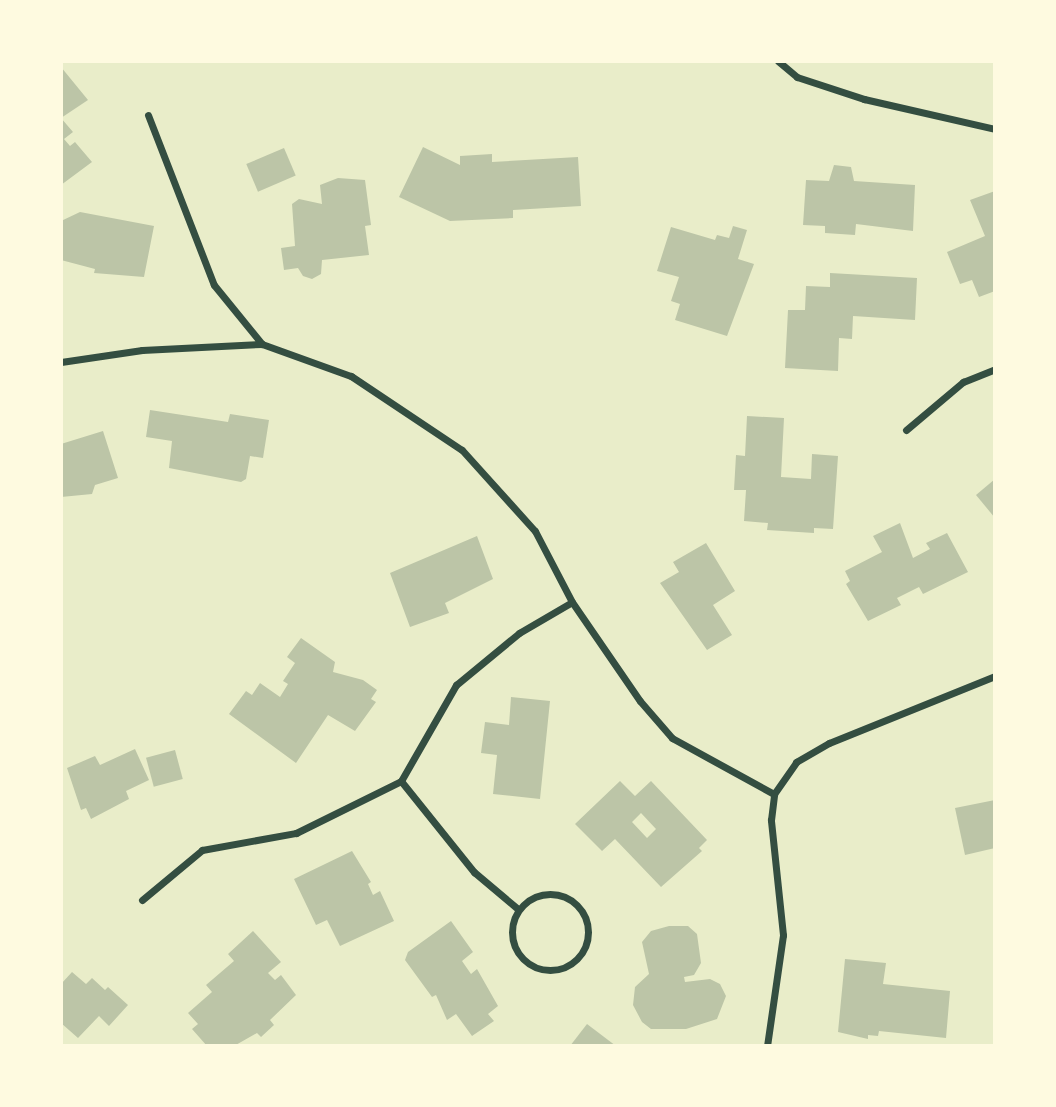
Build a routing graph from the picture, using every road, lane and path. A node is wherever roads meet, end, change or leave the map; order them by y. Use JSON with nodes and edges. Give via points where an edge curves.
{"nodes":[{"id":1,"x":778,"y":61,"type":"edge"},
{"id":2,"x":148,"y":115,"type":"dead end"},
{"id":3,"x":995,"y":129,"type":"edge"},
{"id":4,"x":262,"y":344,"type":"junction"},
{"id":5,"x":63,"y":359,"type":"edge"},
{"id":6,"x":995,"y":369,"type":"edge"},
{"id":7,"x":906,"y":430,"type":"dead end"},
{"id":8,"x":572,"y":602,"type":"junction"},
{"id":9,"x":995,"y":676,"type":"edge"},
{"id":10,"x":401,"y":781,"type":"junction"},
{"id":11,"x":774,"y":794,"type":"junction"},
{"id":12,"x":142,"y":900,"type":"dead end"},
{"id":13,"x":518,"y":909,"type":"junction"},
{"id":14,"x":767,"y":1046,"type":"edge"}],
"edges":[{"from":1,"to":3,"type":"street","via":[[797,77],[863,99]]},
{"from":2,"to":4,"type":"street","via":[[214,285]]},
{"from":4,"to":5,"type":"street","via":[[212,344]]},
{"from":4,"to":8,"type":"street","via":[[351,376],[462,450],[535,531]]},
{"from":6,"to":7,"type":"street","via":[[963,382]]},
{"from":8,"to":10,"type":"street","via":[[519,633],[456,685]]},
{"from":8,"to":11,"type":"street","via":[[640,701],[672,737]]},
{"from":9,"to":11,"type":"street","via":[[829,743],[796,762]]},
{"from":10,"to":12,"type":"street","via":[[296,833],[202,850]]},
{"from":10,"to":13,"type":"street","via":[[474,872]]},
{"from":11,"to":14,"type":"street","via":[[771,820],[783,935]]},
{"from":13,"to":13,"type":"street","via":[[511,933],[520,956],[530,964],[554,970],[577,959],[584,949],[588,924],[575,902],[551,893]]}]}
